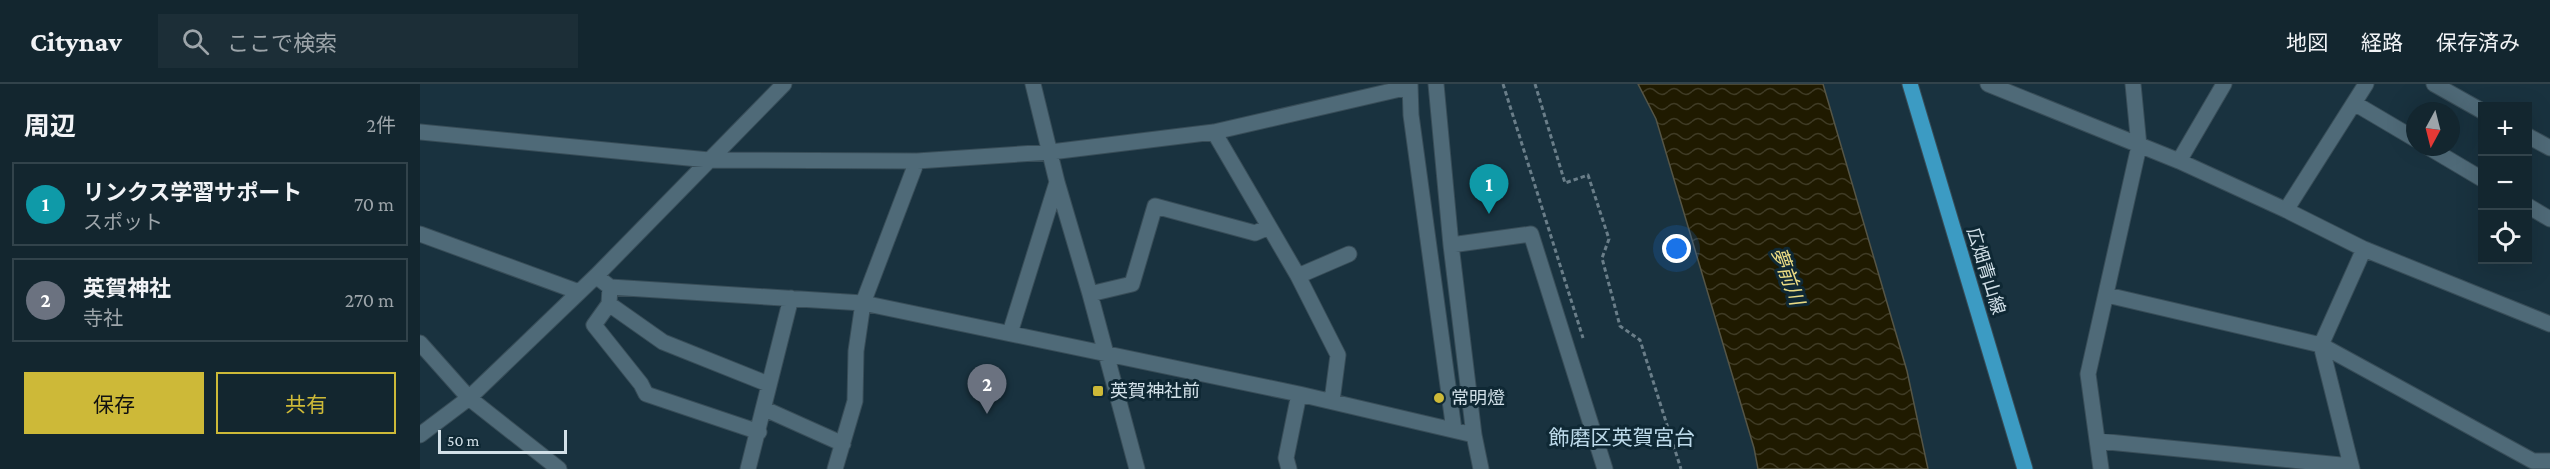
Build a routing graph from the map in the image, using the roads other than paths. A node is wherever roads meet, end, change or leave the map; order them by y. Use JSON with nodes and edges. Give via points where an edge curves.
{"nodes":[{"id":1,"x":784,"y":84,"type":"edge"},
{"id":2,"x":1033,"y":84,"type":"edge"},
{"id":3,"x":1436,"y":84,"type":"edge"},
{"id":4,"x":1910,"y":84,"type":"edge"},
{"id":5,"x":1988,"y":84,"type":"edge"},
{"id":6,"x":2133,"y":84,"type":"edge"},
{"id":7,"x":2224,"y":84,"type":"edge"},
{"id":8,"x":2366,"y":84,"type":"edge"},
{"id":9,"x":2434,"y":84,"type":"edge"},
{"id":10,"x":1410,"y":86,"type":"edge"},
{"id":11,"x":2354,"y":103,"type":"junction"},
{"id":12,"x":2478,"y":109,"type":"edge"},
{"id":13,"x":420,"y":132,"type":"edge"},
{"id":14,"x":1214,"y":132,"type":"junction"},
{"id":15,"x":2406,"y":134,"type":"edge"},
{"id":16,"x":2532,"y":138,"type":"edge"},
{"id":17,"x":2139,"y":146,"type":"junction"},
{"id":18,"x":2550,"y":148,"type":"edge"},
{"id":19,"x":1051,"y":152,"type":"junction"},
{"id":20,"x":2443,"y":156,"type":"edge"},
{"id":21,"x":709,"y":160,"type":"junction"},
{"id":22,"x":917,"y":161,"type":"junction"},
{"id":23,"x":2179,"y":162,"type":"junction"},
{"id":24,"x":2478,"y":177,"type":"edge"},
{"id":25,"x":1057,"y":182,"type":"junction"},
{"id":26,"x":2532,"y":208,"type":"edge"},
{"id":27,"x":2286,"y":210,"type":"junction"},
{"id":28,"x":2550,"y":219,"type":"edge"},
{"id":29,"x":1269,"y":227,"type":"junction"},
{"id":30,"x":420,"y":234,"type":"edge"},
{"id":31,"x":1451,"y":245,"type":"junction"},
{"id":32,"x":2364,"y":249,"type":"junction"},
{"id":33,"x":1349,"y":254,"type":"dead end"},
{"id":34,"x":596,"y":276,"type":"junction"},
{"id":35,"x":1298,"y":276,"type":"junction"},
{"id":36,"x":610,"y":287,"type":"junction"},
{"id":37,"x":579,"y":292,"type":"junction"},
{"id":38,"x":1090,"y":294,"type":"junction"},
{"id":39,"x":2106,"y":295,"type":"junction"},
{"id":40,"x":791,"y":298,"type":"junction"},
{"id":41,"x":863,"y":303,"type":"junction"},
{"id":42,"x":609,"y":304,"type":"junction"},
{"id":43,"x":2550,"y":324,"type":"edge"},
{"id":44,"x":1010,"y":333,"type":"junction"},
{"id":45,"x":420,"y":343,"type":"edge"},
{"id":46,"x":2321,"y":345,"type":"junction"},
{"id":47,"x":1106,"y":352,"type":"junction"},
{"id":48,"x":768,"y":384,"type":"junction"},
{"id":49,"x":1299,"y":394,"type":"junction"},
{"id":50,"x":469,"y":398,"type":"junction"},
{"id":51,"x":1332,"y":401,"type":"junction"},
{"id":52,"x":765,"y":409,"type":"junction"},
{"id":53,"x":1454,"y":430,"type":"junction"},
{"id":54,"x":759,"y":432,"type":"junction"},
{"id":55,"x":420,"y":435,"type":"edge"},
{"id":56,"x":1474,"y":435,"type":"junction"},
{"id":57,"x":2098,"y":441,"type":"junction"},
{"id":58,"x":843,"y":444,"type":"junction"},
{"id":59,"x":2550,"y":461,"type":"edge"},
{"id":60,"x":2351,"y":468,"type":"edge"},
{"id":61,"x":559,"y":469,"type":"edge"},
{"id":62,"x":748,"y":469,"type":"edge"},
{"id":63,"x":835,"y":469,"type":"edge"},
{"id":64,"x":1137,"y":469,"type":"edge"},
{"id":65,"x":1288,"y":469,"type":"edge"},
{"id":66,"x":1481,"y":469,"type":"edge"},
{"id":67,"x":1605,"y":469,"type":"edge"},
{"id":68,"x":2025,"y":469,"type":"edge"},
{"id":69,"x":2101,"y":469,"type":"edge"}],
"edges":[{"from":1,"to":21,"type":"street"},
{"from":2,"to":19,"type":"street"},
{"from":3,"to":31,"type":"street"},
{"from":4,"to":68,"type":"main road","name":"広畑青山線"},
{"from":5,"to":17,"type":"street"},
{"from":6,"to":17,"type":"street"},
{"from":7,"to":23,"type":"street"},
{"from":8,"to":11,"type":"street"},
{"from":9,"to":12,"type":"street"},
{"from":10,"to":14,"type":"street"},
{"from":10,"to":53,"type":"street"},
{"from":11,"to":15,"type":"street"},
{"from":11,"to":27,"type":"street"},
{"from":13,"to":21,"type":"street"},
{"from":14,"to":19,"type":"street"},
{"from":14,"to":29,"type":"street"},
{"from":16,"to":18,"type":"street"},
{"from":17,"to":23,"type":"street"},
{"from":17,"to":39,"type":"street"},
{"from":19,"to":22,"type":"street"},
{"from":19,"to":25,"type":"street"},
{"from":20,"to":24,"type":"street"},
{"from":21,"to":22,"type":"street"},
{"from":21,"to":34,"type":"street"},
{"from":22,"to":41,"type":"street"},
{"from":23,"to":27,"type":"street"},
{"from":25,"to":38,"type":"street"},
{"from":25,"to":44,"type":"street"},
{"from":26,"to":28,"type":"street"},
{"from":27,"to":32,"type":"street"},
{"from":29,"to":35,"type":"street"},
{"from":29,"to":38,"type":"street","via":[[1255,233],[1155,206],[1132,284]]},
{"from":30,"to":37,"type":"street"},
{"from":31,"to":56,"type":"street"},
{"from":31,"to":67,"type":"street","via":[[1531,234]]},
{"from":32,"to":43,"type":"street"},
{"from":32,"to":46,"type":"street"},
{"from":33,"to":35,"type":"street"},
{"from":34,"to":36,"type":"street"},
{"from":34,"to":37,"type":"street"},
{"from":35,"to":51,"type":"street","via":[[1338,355]]},
{"from":36,"to":40,"type":"street"},
{"from":36,"to":42,"type":"street"},
{"from":37,"to":50,"type":"street"},
{"from":38,"to":47,"type":"street"},
{"from":39,"to":46,"type":"street"},
{"from":39,"to":57,"type":"street","via":[[2088,374]]},
{"from":40,"to":41,"type":"street"},
{"from":40,"to":48,"type":"street"},
{"from":41,"to":44,"type":"street"},
{"from":41,"to":58,"type":"street","via":[[856,351],[855,401]]},
{"from":42,"to":48,"type":"street","via":[[663,342]]},
{"from":42,"to":54,"type":"street","via":[[594,325],[646,394]]},
{"from":44,"to":47,"type":"street"},
{"from":45,"to":50,"type":"street"},
{"from":46,"to":59,"type":"street","via":[[2533,461]]},
{"from":46,"to":60,"type":"street"},
{"from":47,"to":49,"type":"street"},
{"from":47,"to":64,"type":"street"},
{"from":48,"to":52,"type":"street"},
{"from":49,"to":51,"type":"street"},
{"from":49,"to":65,"type":"street","via":[[1286,458]]},
{"from":50,"to":55,"type":"street"},
{"from":50,"to":61,"type":"street"},
{"from":51,"to":53,"type":"street"},
{"from":52,"to":54,"type":"street"},
{"from":52,"to":58,"type":"street"},
{"from":53,"to":56,"type":"street"},
{"from":54,"to":62,"type":"street"},
{"from":56,"to":66,"type":"street"},
{"from":57,"to":60,"type":"street"},
{"from":57,"to":69,"type":"street"},
{"from":58,"to":63,"type":"street"}]}
